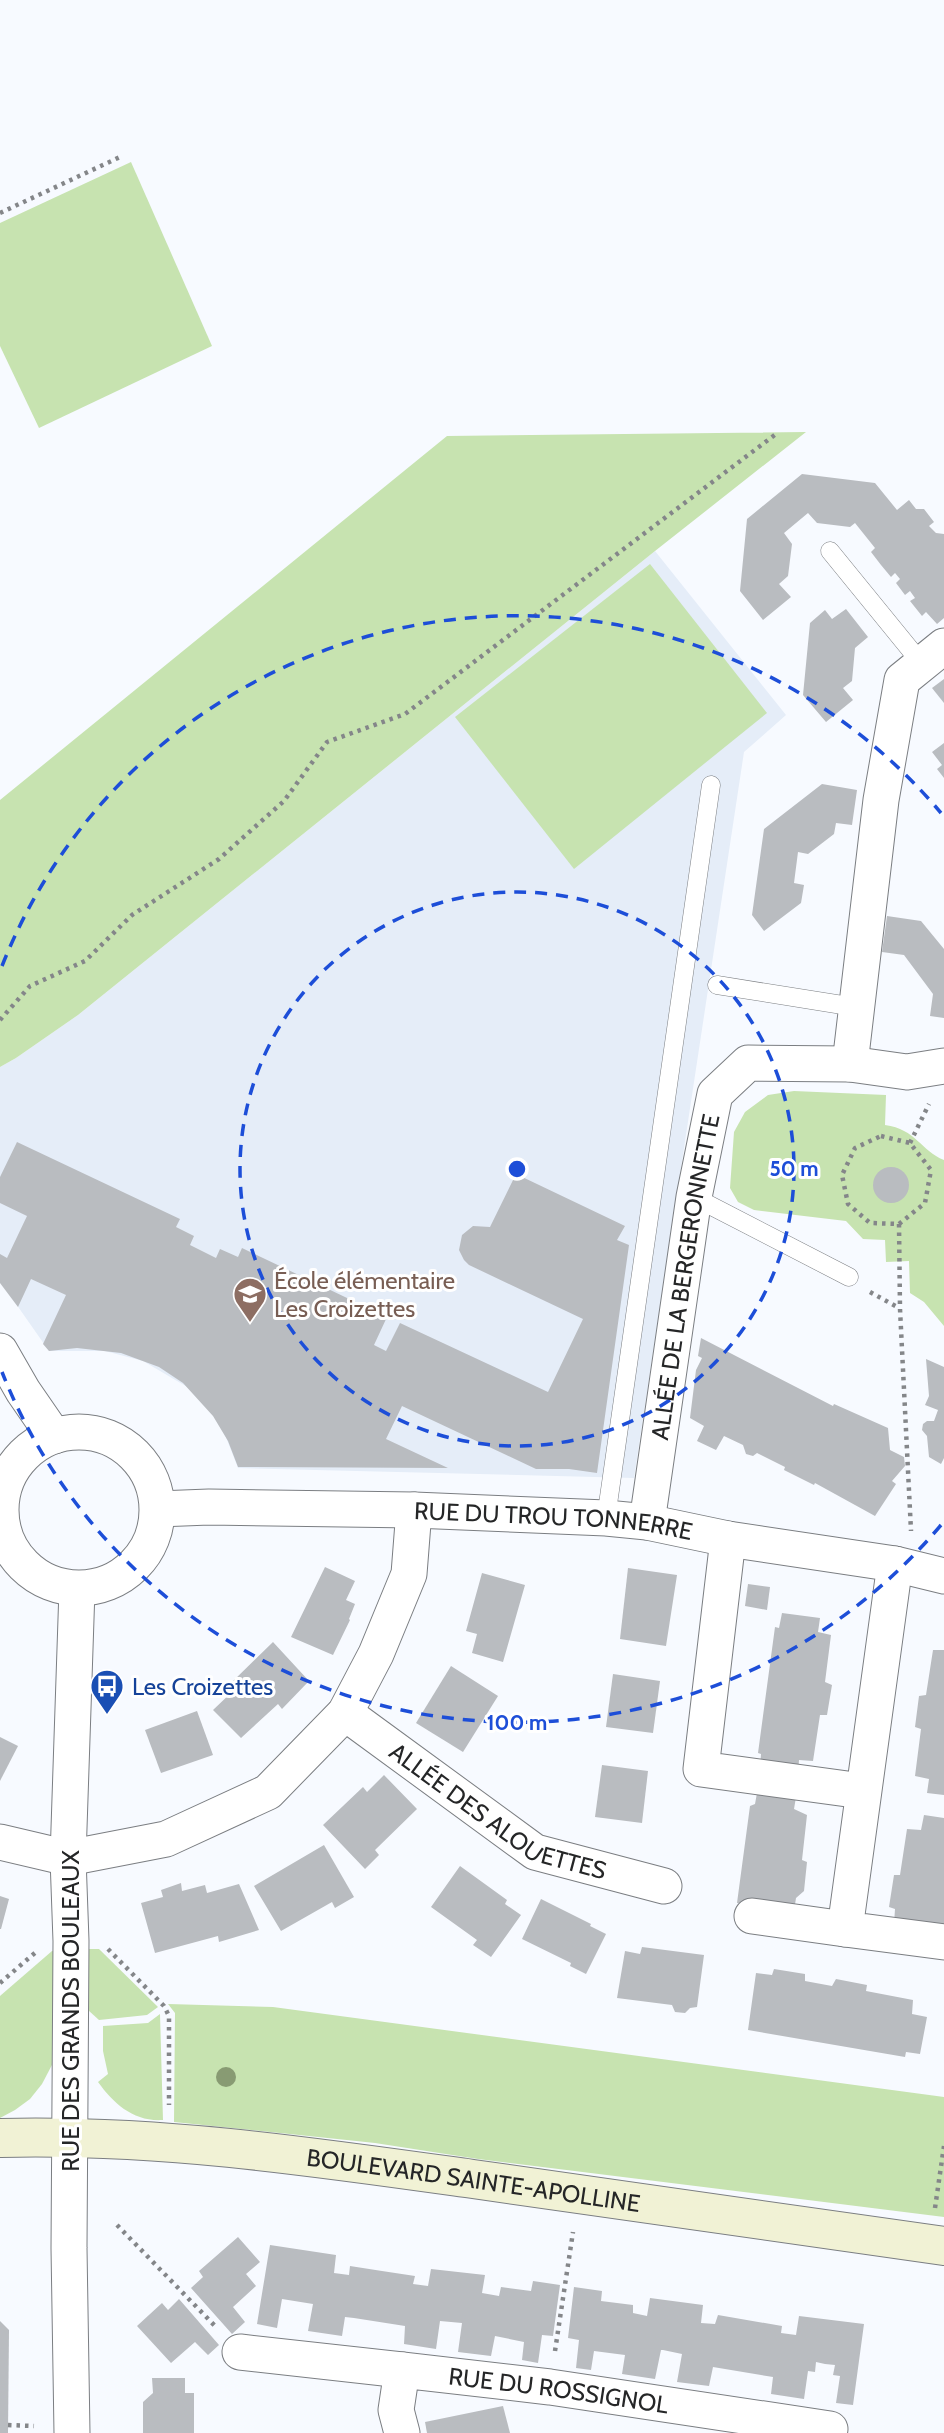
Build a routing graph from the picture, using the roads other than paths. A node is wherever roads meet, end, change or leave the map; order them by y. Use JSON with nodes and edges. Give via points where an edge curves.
{"nodes":[{"id":1,"x":830,"y":551,"type":"dead end"},
{"id":2,"x":933,"y":655,"type":"edge"},
{"id":3,"x":712,"y":785,"type":"dead end"},
{"id":4,"x":717,"y":985,"type":"dead end"},
{"id":5,"x":855,"y":1007,"type":"junction"},
{"id":6,"x":850,"y":1064,"type":"junction"},
{"id":7,"x":938,"y":1082,"type":"edge"},
{"id":8,"x":694,"y":1197,"type":"junction"},
{"id":9,"x":849,"y":1277,"type":"dead end"},
{"id":10,"x":0,"y":1351,"type":"edge"},
{"id":11,"x":54,"y":1436,"type":"junction"},
{"id":12,"x":1,"y":1506,"type":"edge"},
{"id":13,"x":158,"y":1509,"type":"junction"},
{"id":14,"x":414,"y":1510,"type":"junction"},
{"id":15,"x":606,"y":1518,"type":"junction"},
{"id":16,"x":647,"y":1522,"type":"junction"},
{"id":17,"x":728,"y":1539,"type":"junction"},
{"id":18,"x":917,"y":1570,"type":"edge"},
{"id":19,"x":77,"y":1589,"type":"junction"},
{"id":20,"x":345,"y":1713,"type":"junction"},
{"id":21,"x":862,"y":1791,"type":"junction"},
{"id":22,"x":0,"y":1842,"type":"edge"},
{"id":23,"x":68,"y":1858,"type":"junction"},
{"id":24,"x":664,"y":1886,"type":"dead end"},
{"id":25,"x":752,"y":1916,"type":"dead end"},
{"id":26,"x":845,"y":1929,"type":"junction"},
{"id":27,"x":944,"y":1942,"type":"edge"},
{"id":28,"x":72,"y":2136,"type":"junction"},
{"id":29,"x":0,"y":2138,"type":"edge"},
{"id":30,"x":944,"y":2246,"type":"edge"},
{"id":31,"x":240,"y":2352,"type":"road end"},
{"id":32,"x":402,"y":2370,"type":"junction"},
{"id":33,"x":714,"y":2423,"type":"edge"},
{"id":34,"x":830,"y":2429,"type":"dead end"},
{"id":35,"x":72,"y":2433,"type":"edge"},
{"id":36,"x":402,"y":2433,"type":"edge"}],
"edges":[{"from":1,"to":2,"type":"lane"},
{"from":2,"to":5,"type":"street","via":[[902,680],[881,800]]},
{"from":3,"to":15,"type":"lane"},
{"from":4,"to":5,"type":"lane"},
{"from":5,"to":6,"type":"street"},
{"from":6,"to":7,"type":"street","name":"ALLÉE DE LA BERGERONNETTE","via":[[907,1072]]},
{"from":6,"to":8,"type":"street","name":"ALLÉE DE LA BERGERONNETTE","via":[[748,1063],[715,1094]]},
{"from":8,"to":9,"type":"lane"},
{"from":8,"to":16,"type":"street","name":"ALLÉE DE LA BERGERONNETTE"},
{"from":10,"to":11,"type":"street"},
{"from":11,"to":12,"type":"street","via":[[17,1463]]},
{"from":11,"to":13,"type":"street","via":[[79,1432],[125,1446],[143,1464]]},
{"from":12,"to":19,"type":"street","via":[[4,1532],[15,1555],[33,1573]]},
{"from":13,"to":14,"type":"street","name":"RUE DU TROU TONNERRE"},
{"from":13,"to":19,"type":"street","via":[[154,1534],[126,1573],[105,1584]]},
{"from":14,"to":15,"type":"street","name":"RUE DU TROU TONNERRE"},
{"from":14,"to":20,"type":"street","via":[[409,1574]]},
{"from":15,"to":16,"type":"street","name":"RUE DU TROU TONNERRE"},
{"from":16,"to":17,"type":"street","name":"RUE DU TROU TONNERRE"},
{"from":17,"to":18,"type":"street","name":"RUE DU TROU TONNERRE"},
{"from":17,"to":21,"type":"street","via":[[701,1769]]},
{"from":18,"to":21,"type":"street"},
{"from":19,"to":23,"type":"street","name":"RUE DES GRANDS BOULEAUX"},
{"from":20,"to":23,"type":"street","via":[[268,1792],[166,1839]]},
{"from":20,"to":24,"type":"street","name":"ALLÉE DES ALOUETTES","via":[[535,1852]]},
{"from":21,"to":26,"type":"street"},
{"from":22,"to":23,"type":"street"},
{"from":23,"to":28,"type":"street","name":"RUE DES GRANDS BOULEAUX"},
{"from":25,"to":26,"type":"street"},
{"from":26,"to":27,"type":"street"},
{"from":28,"to":29,"type":"street","name":"BOULEVARD SAINTE-APOLLINE"},
{"from":28,"to":30,"type":"street","name":"BOULEVARD SAINTE-APOLLINE","via":[[303,2155]]},
{"from":28,"to":35,"type":"street","name":"RUE DES GRANDS BOULEAUX"},
{"from":31,"to":32,"type":"street","name":"RUE DU ROSSIGNOL"},
{"from":32,"to":33,"type":"street","name":"RUE DU ROSSIGNOL","via":[[550,2387]]},
{"from":32,"to":36,"type":"street","via":[[396,2410]]},
{"from":33,"to":34,"type":"street","name":"RUE DU ROSSIGNOL"}]}
